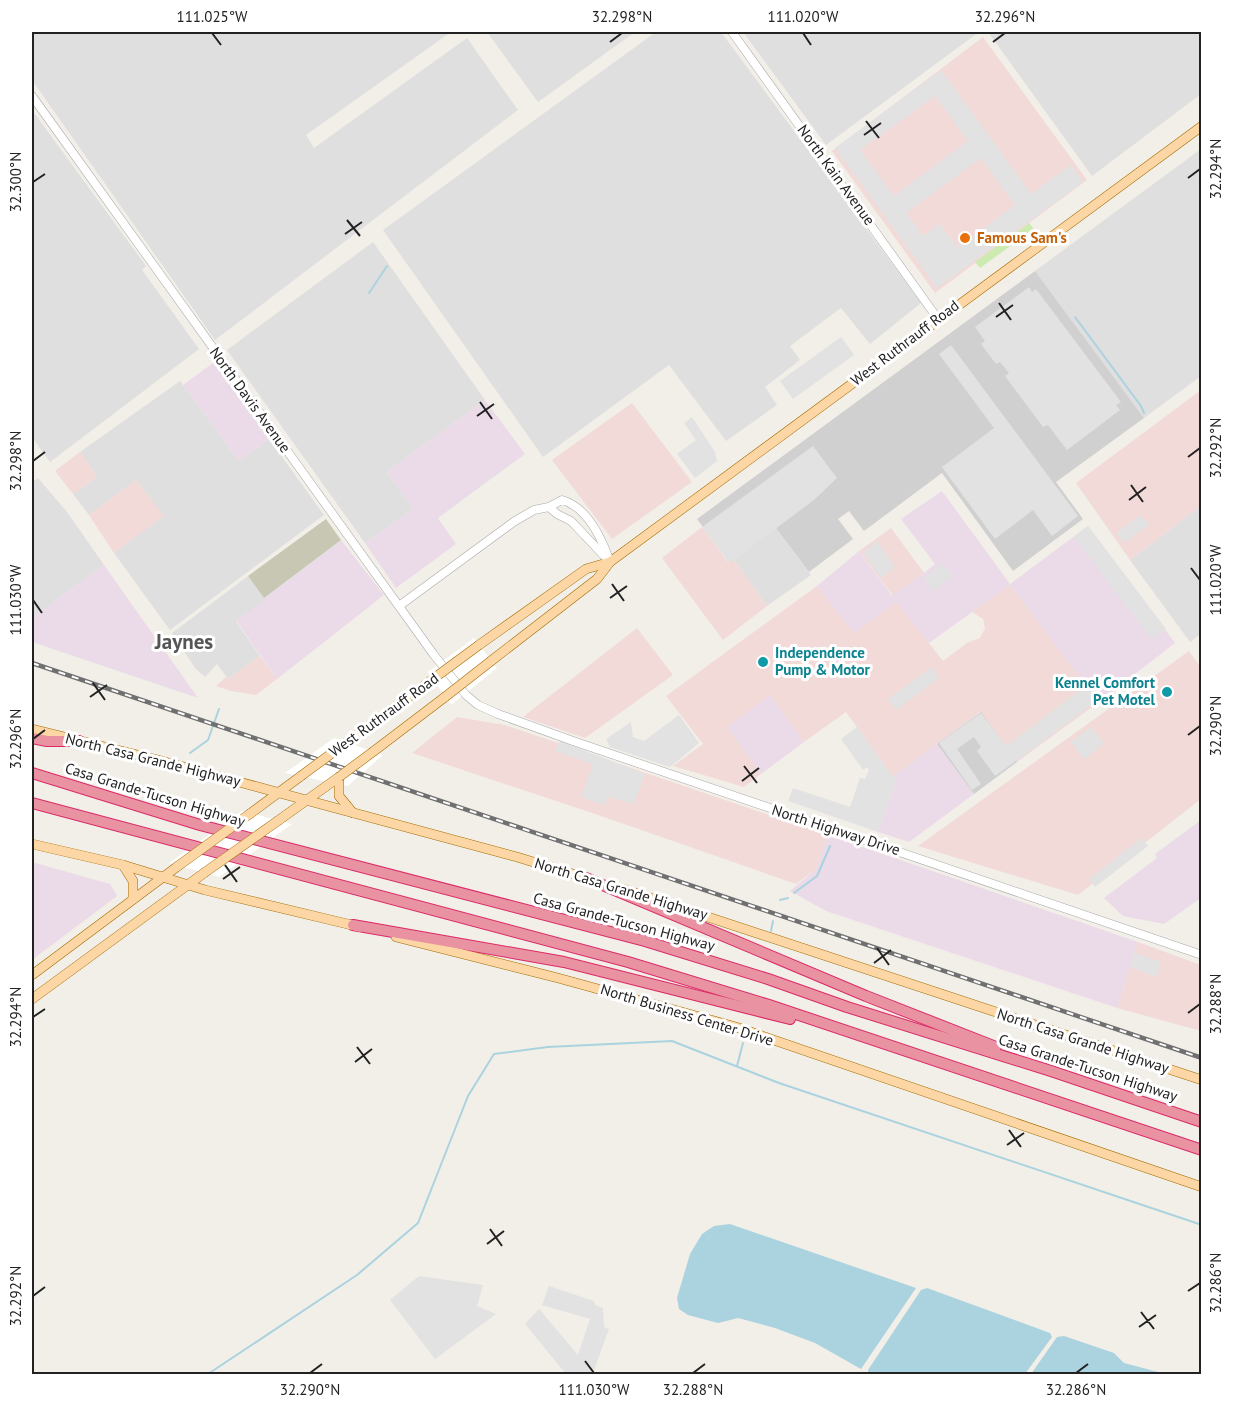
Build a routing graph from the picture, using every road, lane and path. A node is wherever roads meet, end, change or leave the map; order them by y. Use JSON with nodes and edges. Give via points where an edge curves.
{"nodes":[{"id":1,"x":732,"y":32,"type":"edge"},
{"id":2,"x":32,"y":96,"type":"edge"},
{"id":3,"x":1202,"y":126,"type":"edge"},
{"id":4,"x":938,"y":319,"type":"junction"},
{"id":5,"x":549,"y":507,"type":"junction"},
{"id":6,"x":610,"y":562,"type":"junction"},
{"id":7,"x":399,"y":606,"type":"junction"},
{"id":8,"x":472,"y":701,"type":"joint"},
{"id":9,"x":32,"y":729,"type":"edge"},
{"id":10,"x":32,"y":738,"type":"edge"},
{"id":11,"x":79,"y":741,"type":"junction"},
{"id":12,"x":32,"y":773,"type":"edge"},
{"id":13,"x":337,"y":781,"type":"junction"},
{"id":14,"x":279,"y":793,"type":"junction"},
{"id":15,"x":307,"y":801,"type":"junction"},
{"id":16,"x":32,"y":803,"type":"edge"},
{"id":17,"x":353,"y":813,"type":"junction"},
{"id":18,"x":32,"y":844,"type":"edge"},
{"id":19,"x":123,"y":865,"type":"junction"},
{"id":20,"x":164,"y":876,"type":"junction"},
{"id":21,"x":586,"y":878,"type":"junction"},
{"id":22,"x":189,"y":884,"type":"junction"},
{"id":23,"x":133,"y":899,"type":"junction"},
{"id":24,"x":353,"y":925,"type":"junction"},
{"id":25,"x":1202,"y":955,"type":"edge"},
{"id":26,"x":32,"y":975,"type":"edge"},
{"id":27,"x":32,"y":999,"type":"edge"},
{"id":28,"x":866,"y":1038,"type":"junction"},
{"id":29,"x":1051,"y":1071,"type":"junction"},
{"id":30,"x":1202,"y":1080,"type":"edge"},
{"id":31,"x":1202,"y":1122,"type":"edge"},
{"id":32,"x":1202,"y":1150,"type":"edge"},
{"id":33,"x":1202,"y":1186,"type":"edge"}],
"edges":[{"from":1,"to":4,"type":"street","name":"North Kain Avenue"},
{"from":2,"to":7,"type":"street","name":"North Davis Avenue"},
{"from":3,"to":4,"type":"main road","name":"West Ruthrauff Road"},
{"from":4,"to":6,"type":"main road","name":"West Ruthrauff Road"},
{"from":5,"to":6,"type":"street","via":[[571,521]]},
{"from":5,"to":6,"type":"street","via":[[562,500],[577,508],[602,540]]},
{"from":5,"to":7,"type":"street","via":[[515,521]]},
{"from":6,"to":13,"type":"main road","name":"West Ruthrauff Road","bridge":true,"via":[[597,579]]},
{"from":6,"to":14,"type":"main road","name":"West Ruthrauff Road","bridge":true,"via":[[586,569]]},
{"from":7,"to":8,"type":"street","name":"North Davis Avenue"},
{"from":8,"to":25,"type":"street","name":"North Highway Drive","via":[[640,765]]},
{"from":9,"to":11,"type":"main road","name":"North Casa Grande Highway"},
{"from":10,"to":11,"type":"highway"},
{"from":11,"to":14,"type":"main road","name":"North Casa Grande Highway"},
{"from":12,"to":29,"type":"highway","name":"Casa Grande-Tucson Highway","via":[[210,828],[645,941]]},
{"from":13,"to":15,"type":"main road","name":"West Ruthrauff Road"},
{"from":13,"to":17,"type":"main road","via":[[339,796]]},
{"from":14,"to":15,"type":"main road","name":"North Casa Grande Highway"},
{"from":14,"to":20,"type":"main road","name":"West Ruthrauff Road","bridge":true},
{"from":15,"to":17,"type":"main road","name":"North Casa Grande Highway"},
{"from":15,"to":22,"type":"main road","name":"West Ruthrauff Road","bridge":true},
{"from":16,"to":28,"type":"highway","via":[[628,962]]},
{"from":17,"to":21,"type":"main road","name":"North Casa Grande Highway"},
{"from":18,"to":19,"type":"main road"},
{"from":19,"to":20,"type":"main road"},
{"from":19,"to":23,"type":"main road","via":[[133,882]]},
{"from":20,"to":22,"type":"main road","name":"North Business Center Drive"},
{"from":20,"to":23,"type":"main road","name":"West Ruthrauff Road"},
{"from":21,"to":29,"type":"highway"},
{"from":21,"to":30,"type":"main road","name":"North Casa Grande Highway"},
{"from":22,"to":24,"type":"main road","name":"North Business Center Drive"},
{"from":22,"to":27,"type":"main road","name":"West Ruthrauff Road"},
{"from":23,"to":26,"type":"main road","name":"West Ruthrauff Road"},
{"from":24,"to":28,"type":"highway","via":[[564,962]]},
{"from":24,"to":33,"type":"main road","name":"North Business Center Drive","via":[[736,1028]]},
{"from":28,"to":32,"type":"highway"},
{"from":29,"to":31,"type":"highway","name":"Casa Grande-Tucson Highway"}]}
